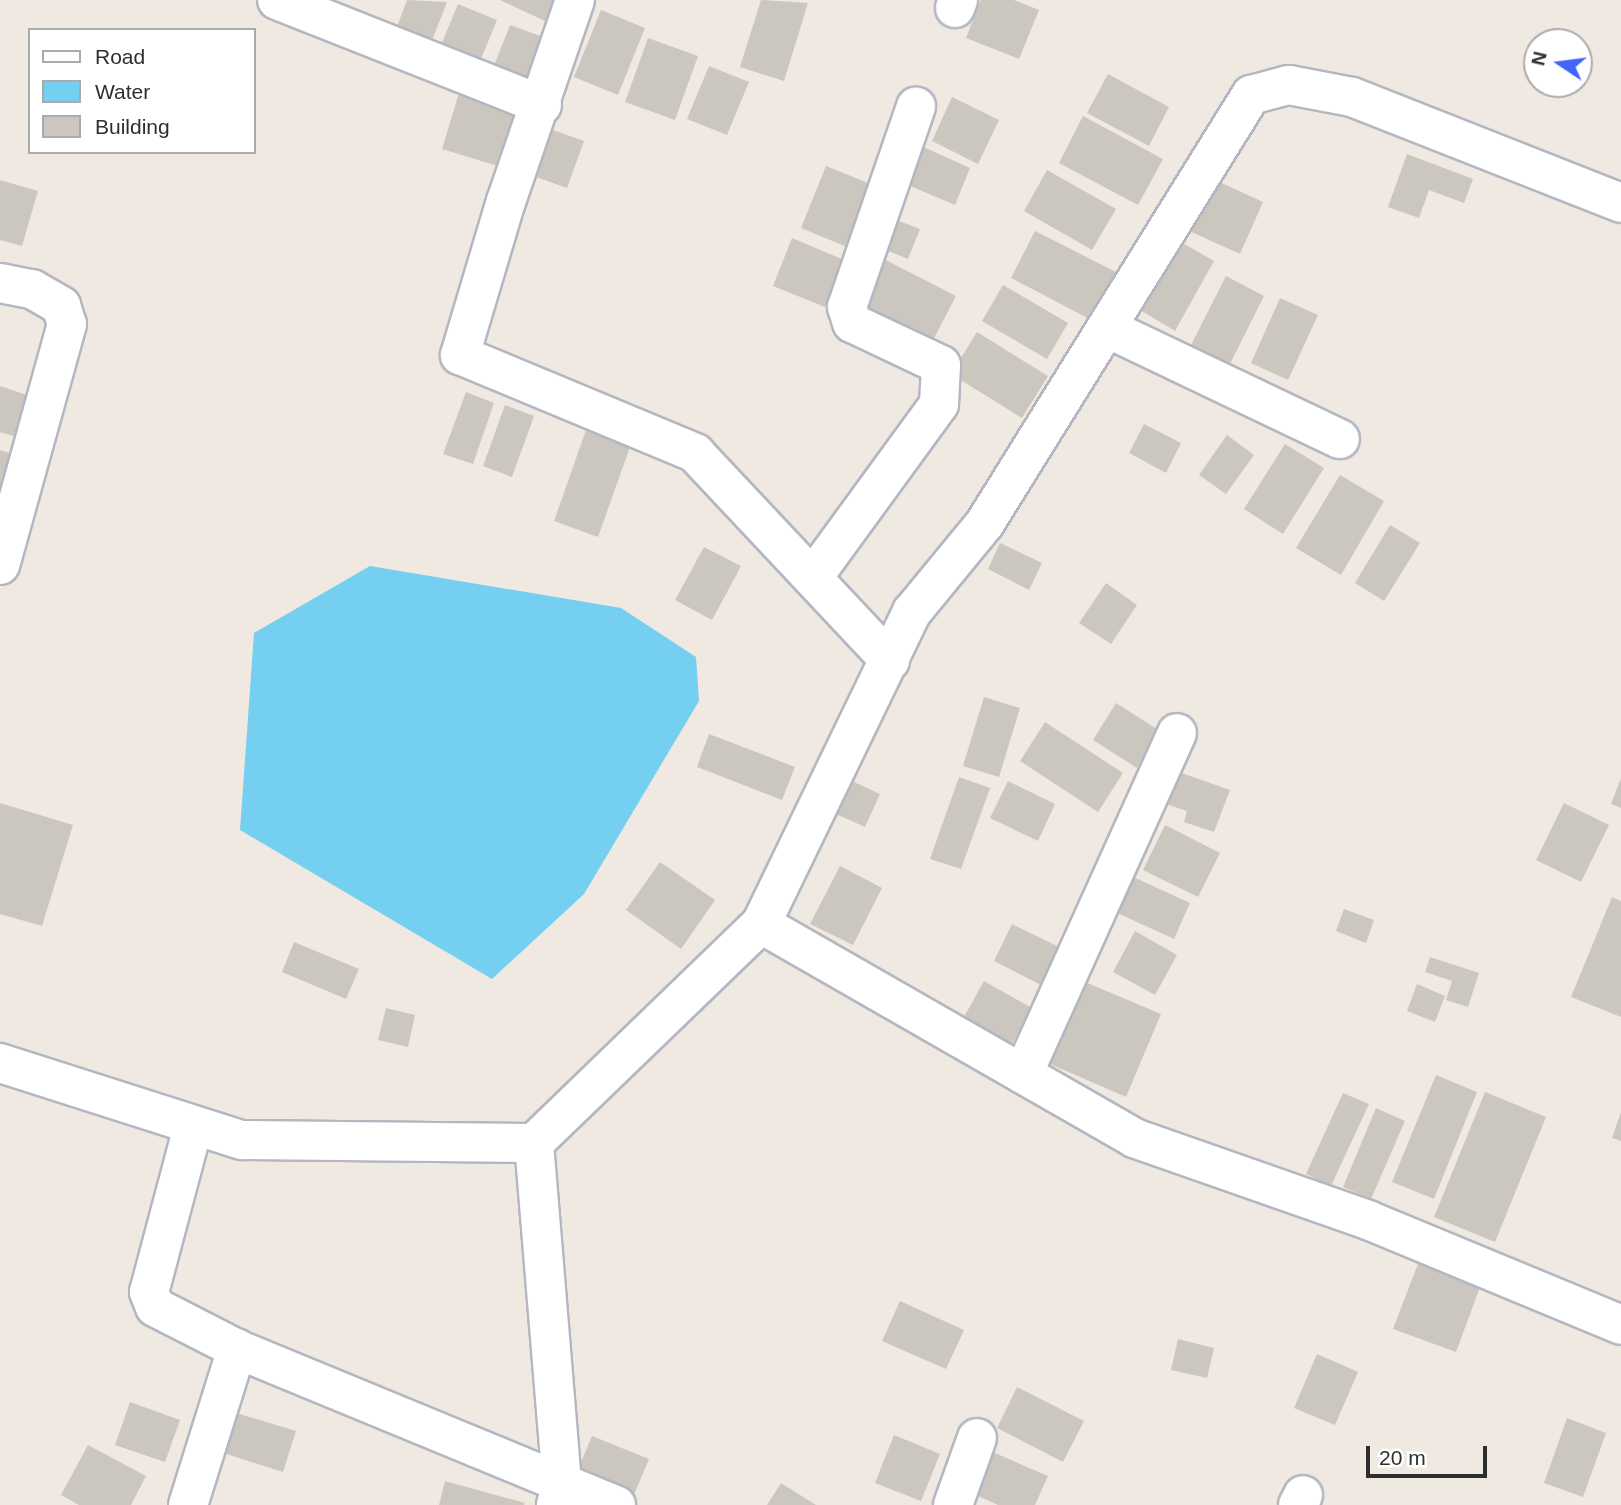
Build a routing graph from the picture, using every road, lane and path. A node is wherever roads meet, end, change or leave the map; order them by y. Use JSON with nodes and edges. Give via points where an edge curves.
{"nodes":[{"id":1,"x":277,"y":0,"type":"edge"},
{"id":2,"x":575,"y":0,"type":"edge"},
{"id":3,"x":542,"y":105,"type":"junction"},
{"id":4,"x":916,"y":107,"type":"dead end"},
{"id":5,"x":1621,"y":203,"type":"edge"},
{"id":6,"x":0,"y":283,"type":"edge"},
{"id":7,"x":1107,"y":328,"type":"junction"},
{"id":8,"x":1340,"y":439,"type":"dead end"},
{"id":9,"x":0,"y":565,"type":"edge"},
{"id":10,"x":813,"y":577,"type":"junction"},
{"id":11,"x":890,"y":661,"type":"junction"},
{"id":12,"x":1177,"y":733,"type":"dead end"},
{"id":13,"x":761,"y":924,"type":"junction"},
{"id":14,"x":0,"y":1062,"type":"edge"},
{"id":15,"x":1023,"y":1074,"type":"junction"},
{"id":16,"x":193,"y":1127,"type":"junction"},
{"id":17,"x":534,"y":1143,"type":"junction"},
{"id":18,"x":1621,"y":1325,"type":"edge"},
{"id":19,"x":237,"y":1349,"type":"junction"},
{"id":20,"x":977,"y":1438,"type":"dead end"},
{"id":21,"x":559,"y":1495,"type":"edge"},
{"id":22,"x":188,"y":1505,"type":"edge"},
{"id":23,"x":616,"y":1505,"type":"edge"},
{"id":24,"x":953,"y":1505,"type":"edge"}],
"edges":[{"from":1,"to":3,"type":"street"},
{"from":2,"to":3,"type":"street"},
{"from":3,"to":10,"type":"street","via":[[506,201],[460,355],[695,453]]},
{"from":4,"to":10,"type":"street","via":[[847,307],[852,323],[941,365],[944,379],[939,404]]},
{"from":5,"to":7,"type":"street","via":[[1352,97],[1289,85],[1251,95]]},
{"from":6,"to":9,"type":"street","via":[[32,289],[52,300],[61,306],[67,324]]},
{"from":7,"to":8,"type":"street"},
{"from":7,"to":11,"type":"street","via":[[985,523],[912,612]]},
{"from":10,"to":11,"type":"street"},
{"from":11,"to":13,"type":"street"},
{"from":12,"to":15,"type":"street"},
{"from":13,"to":15,"type":"street"},
{"from":13,"to":17,"type":"street"},
{"from":14,"to":16,"type":"street"},
{"from":15,"to":18,"type":"street","via":[[1134,1138],[1367,1220]]},
{"from":16,"to":17,"type":"street","via":[[242,1140]]},
{"from":16,"to":19,"type":"street","via":[[149,1292],[155,1307]]},
{"from":17,"to":21,"type":"street"},
{"from":19,"to":21,"type":"street"},
{"from":19,"to":22,"type":"street"},
{"from":20,"to":24,"type":"street"},
{"from":21,"to":23,"type":"street"}]}
